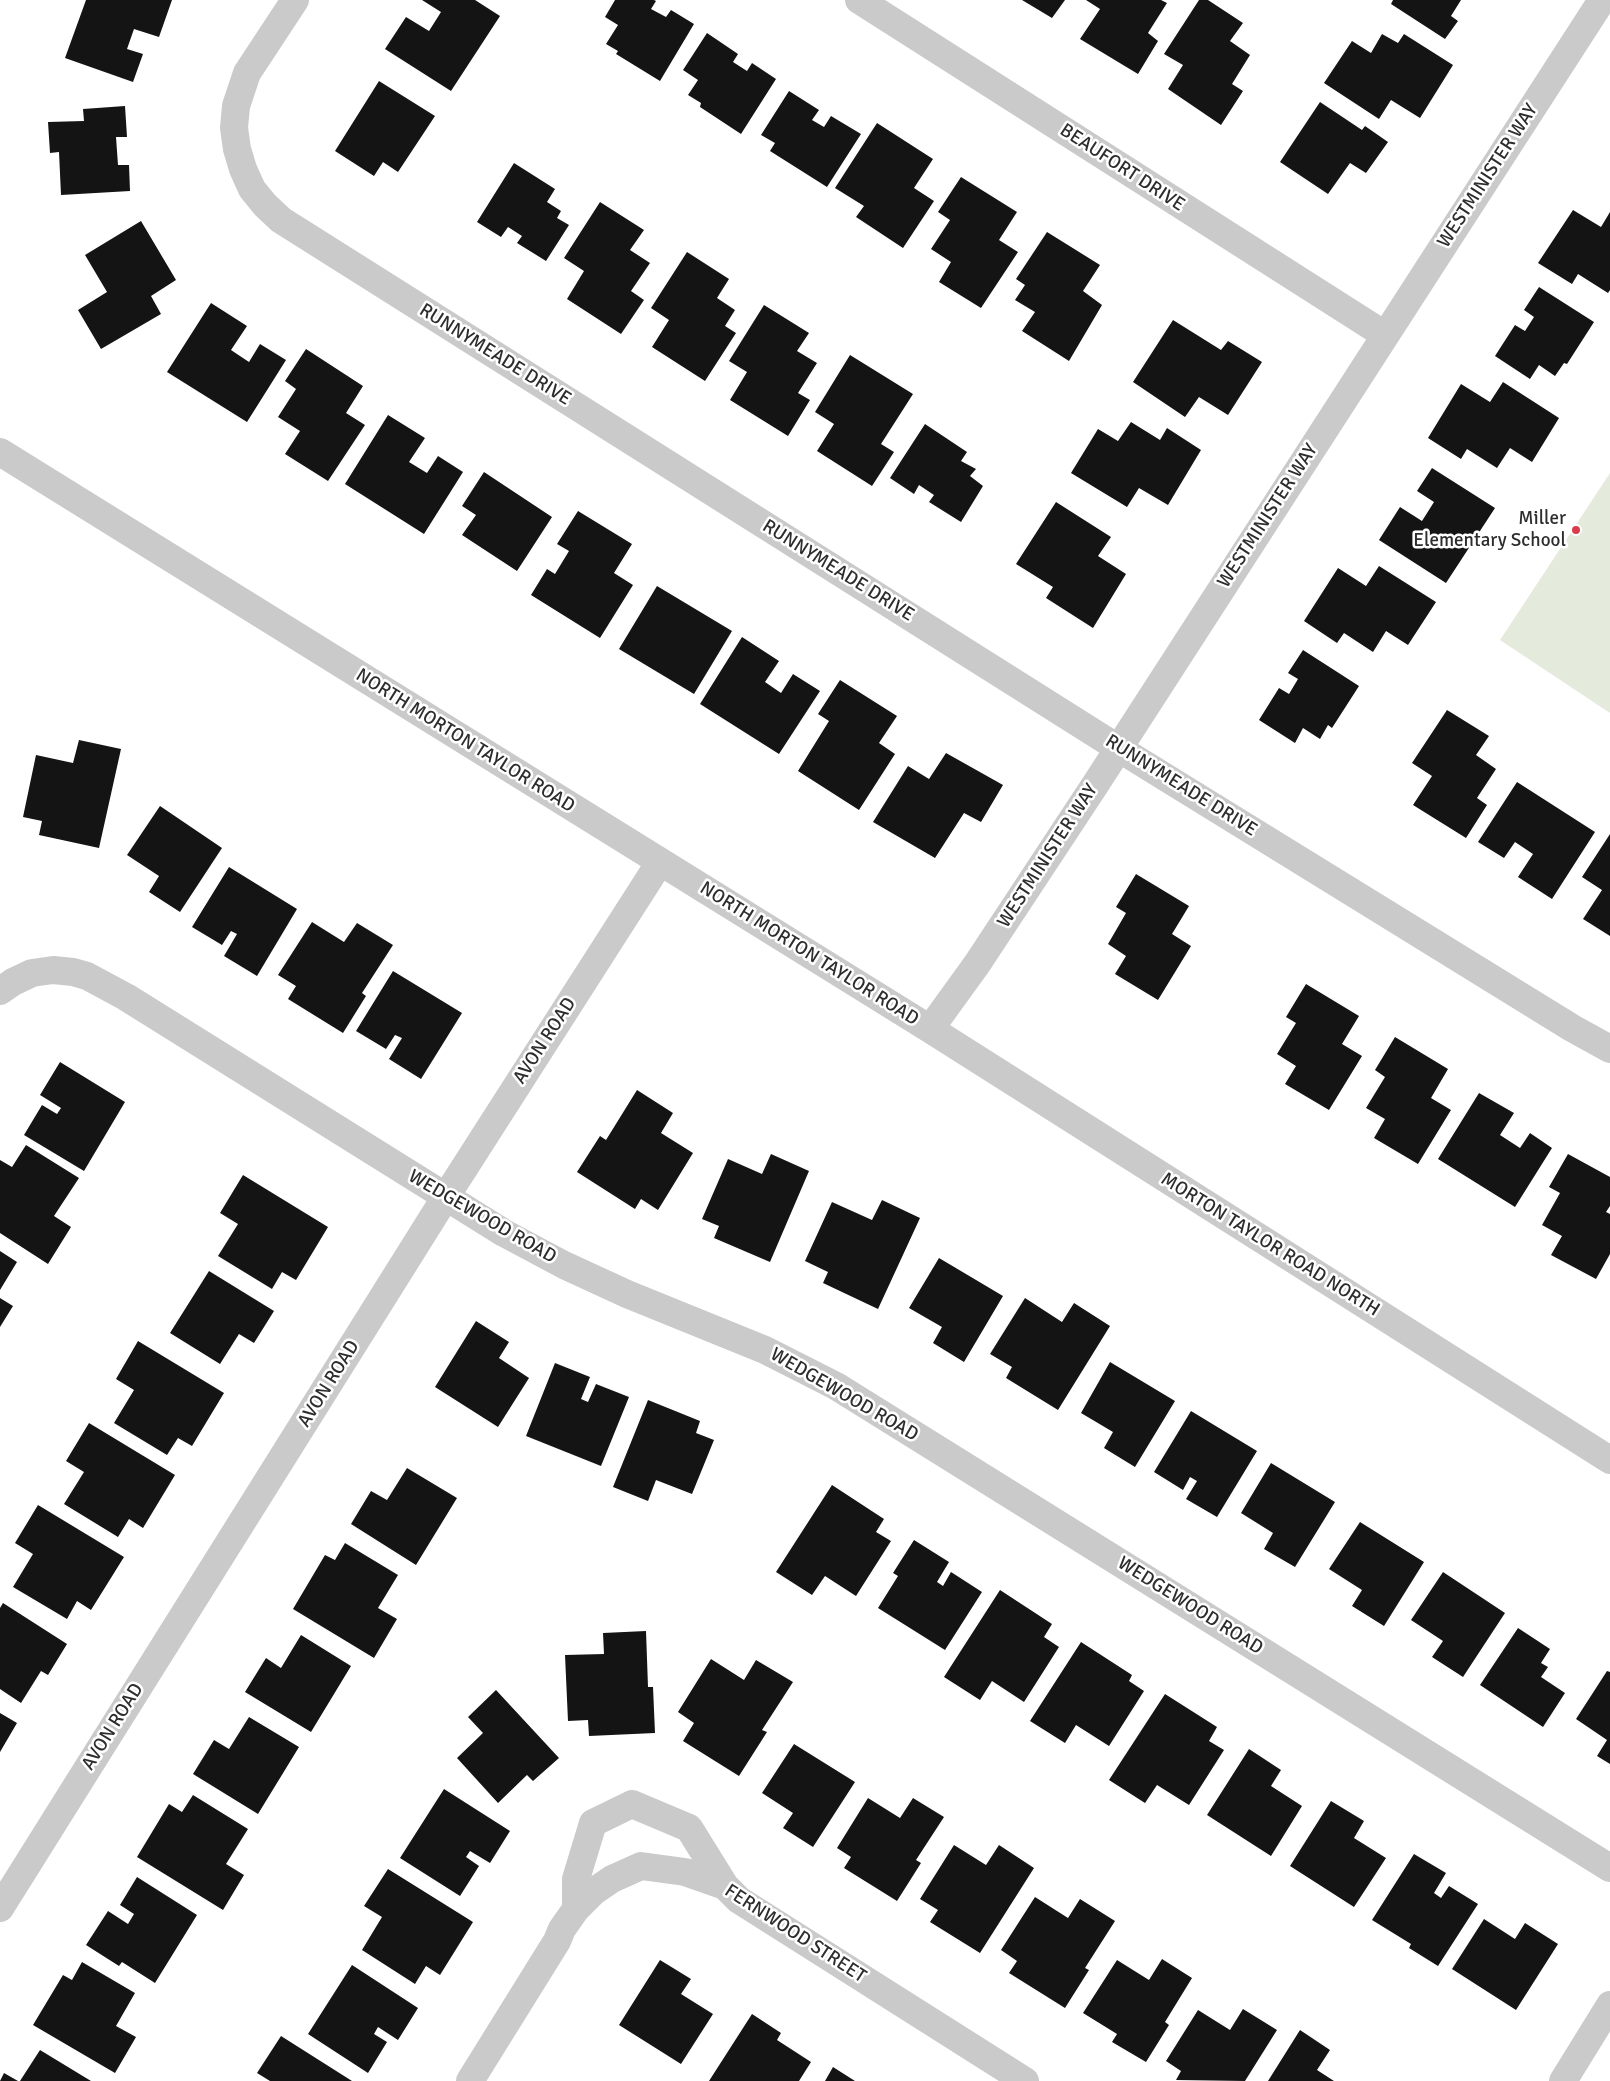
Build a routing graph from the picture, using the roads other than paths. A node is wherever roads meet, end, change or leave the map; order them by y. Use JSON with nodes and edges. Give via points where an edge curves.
{"nodes":[{"id":1,"x":295,"y":0,"type":"edge"},
{"id":2,"x":859,"y":0,"type":"edge"},
{"id":3,"x":1602,"y":0,"type":"edge"},
{"id":4,"x":1385,"y":335,"type":"junction"},
{"id":5,"x":0,"y":452,"type":"edge"},
{"id":6,"x":1118,"y":748,"type":"junction"},
{"id":7,"x":660,"y":862,"type":"junction"},
{"id":8,"x":0,"y":991,"type":"edge"},
{"id":9,"x":930,"y":1029,"type":"junction"},
{"id":10,"x":1610,"y":1049,"type":"edge"},
{"id":11,"x":445,"y":1198,"type":"junction"},
{"id":12,"x":1610,"y":1460,"type":"edge"},
{"id":13,"x":1610,"y":1868,"type":"edge"},
{"id":14,"x":725,"y":1886,"type":"junction"},
{"id":15,"x":0,"y":1908,"type":"edge"},
{"id":16,"x":576,"y":1909,"type":"junction"},
{"id":17,"x":1610,"y":2005,"type":"edge"},
{"id":18,"x":470,"y":2081,"type":"edge"},
{"id":19,"x":1025,"y":2081,"type":"edge"},
{"id":20,"x":1563,"y":2081,"type":"edge"}],
"edges":[{"from":1,"to":6,"type":"street","name":"RUNNYMEADE DRIVE","via":[[247,73],[236,106],[234,128],[243,170],[252,189],[276,215]]},
{"from":2,"to":4,"type":"street","name":"BEAUFORT DRIVE"},
{"from":3,"to":4,"type":"street","name":"WESTMINISTER WAY"},
{"from":4,"to":6,"type":"street","name":"WESTMINISTER WAY"},
{"from":5,"to":7,"type":"street","name":"NORTH MORTON TAYLOR ROAD"},
{"from":6,"to":9,"type":"street","name":"WESTMINISTER WAY","via":[[977,964]]},
{"from":6,"to":10,"type":"street","name":"RUNNYMEADE DRIVE"},
{"from":7,"to":9,"type":"street","name":"NORTH MORTON TAYLOR ROAD"},
{"from":7,"to":11,"type":"street","name":"AVON ROAD"},
{"from":8,"to":11,"type":"street","name":"WEDGEWOOD ROAD","via":[[32,973],[53,970],[87,976],[126,997]]},
{"from":9,"to":12,"type":"street","name":"MORTON TAYLOR ROAD NORTH"},
{"from":11,"to":13,"type":"street","name":"WEDGEWOOD ROAD","via":[[564,1265],[765,1350],[836,1386]]},
{"from":11,"to":15,"type":"street","name":"AVON ROAD"},
{"from":14,"to":16,"type":"street","name":"FERNWOOD STREET","via":[[685,1872],[641,1866],[612,1879]]},
{"from":14,"to":16,"type":"street","via":[[689,1828],[632,1804],[593,1823],[576,1879]]},
{"from":14,"to":19,"type":"street","name":"FERNWOOD STREET","via":[[739,1900]]},
{"from":16,"to":18,"type":"street","name":"FERNWOOD STREET"},
{"from":17,"to":20,"type":"street"}]}
